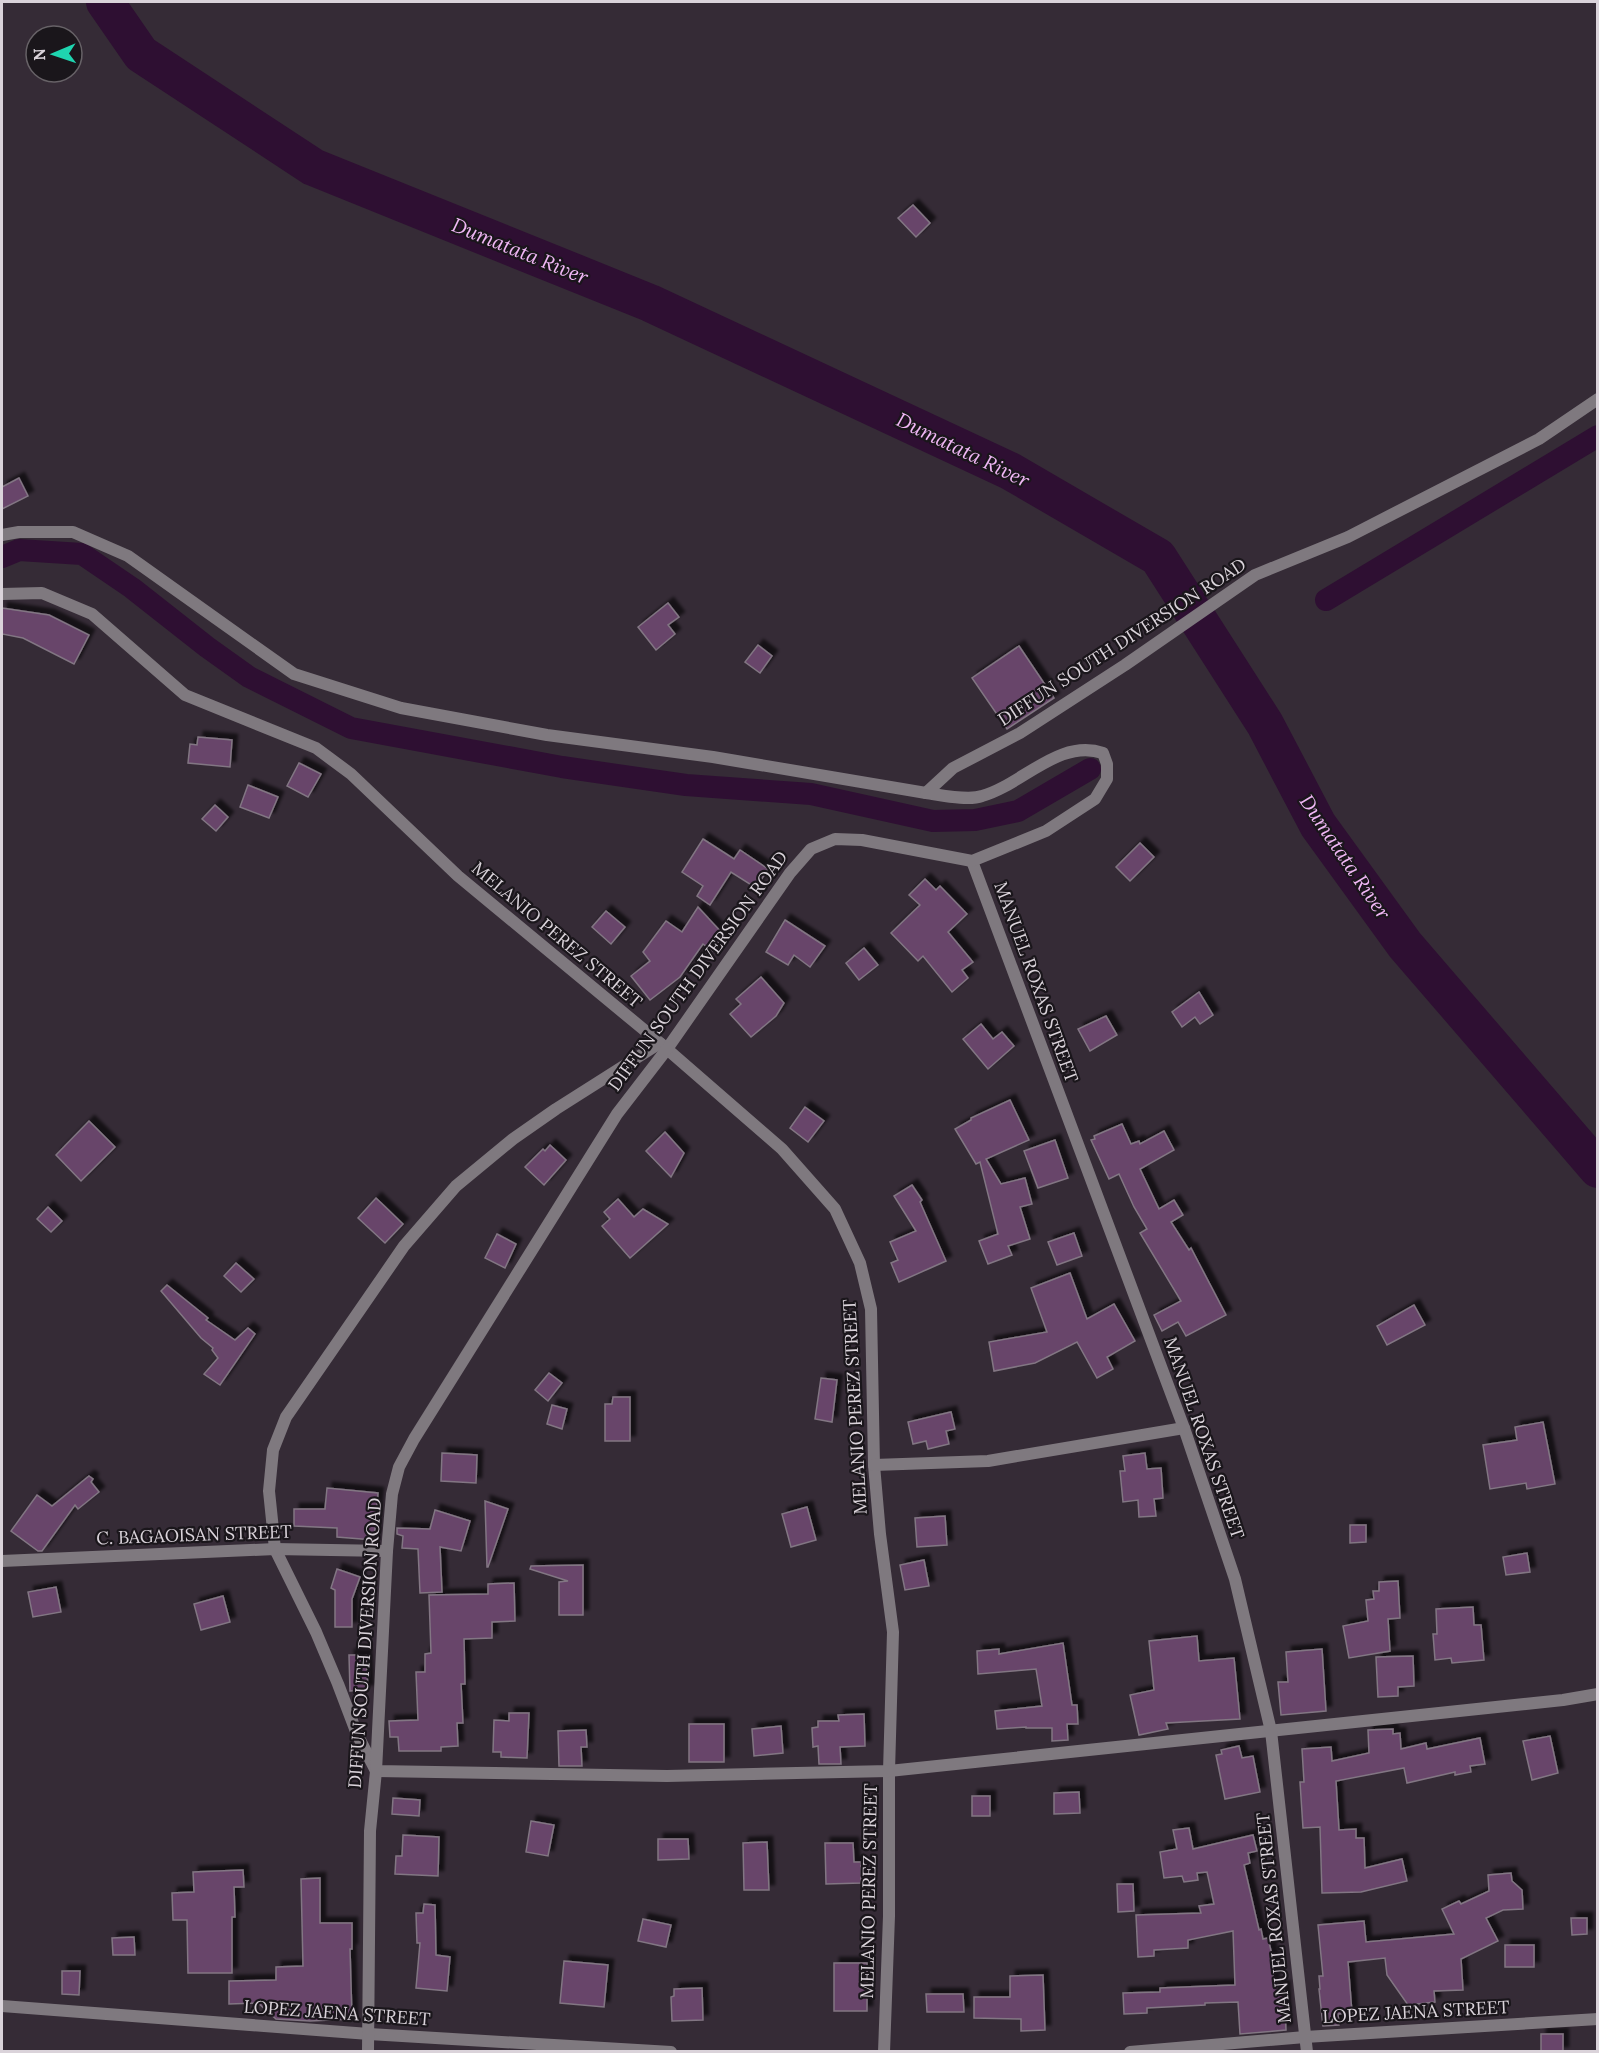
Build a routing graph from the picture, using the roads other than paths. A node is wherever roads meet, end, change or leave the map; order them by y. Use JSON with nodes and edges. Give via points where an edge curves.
{"nodes":[{"id":1,"x":1598,"y":399,"type":"edge"},
{"id":2,"x":2,"y":535,"type":"edge"},
{"id":3,"x":2,"y":594,"type":"edge"},
{"id":4,"x":926,"y":793,"type":"junction"},
{"id":5,"x":972,"y":861,"type":"junction"},
{"id":6,"x":664,"y":1046,"type":"junction"},
{"id":7,"x":1184,"y":1428,"type":"junction"},
{"id":8,"x":874,"y":1465,"type":"junction"},
{"id":9,"x":275,"y":1549,"type":"junction"},
{"id":10,"x":387,"y":1551,"type":"junction"},
{"id":11,"x":2,"y":1562,"type":"edge"},
{"id":12,"x":1598,"y":1695,"type":"edge"},
{"id":13,"x":1271,"y":1731,"type":"junction"},
{"id":14,"x":376,"y":1771,"type":"junction"},
{"id":15,"x":889,"y":1771,"type":"junction"},
{"id":16,"x":2,"y":2006,"type":"edge"},
{"id":17,"x":1598,"y":2019,"type":"edge"},
{"id":18,"x":369,"y":2034,"type":"junction"},
{"id":19,"x":1305,"y":2037,"type":"junction"},
{"id":20,"x":368,"y":2052,"type":"edge"},
{"id":21,"x":671,"y":2052,"type":"edge"},
{"id":22,"x":884,"y":2052,"type":"edge"},
{"id":23,"x":1130,"y":2052,"type":"edge"},
{"id":24,"x":1307,"y":2052,"type":"edge"}],
"edges":[{"from":1,"to":4,"type":"street","name":"DIFFUN SOUTH DIVERSION ROAD","via":[[1539,439],[1348,537],[1256,575],[1020,733],[953,768]]},
{"from":2,"to":4,"type":"street","via":[[73,532],[128,556],[294,674],[401,708],[547,735],[713,757]]},
{"from":3,"to":6,"type":"street","name":"MELANIO PEREZ STREET","via":[[42,593],[92,614],[185,694],[316,748],[351,774],[458,876]]},
{"from":4,"to":5,"type":"street","via":[[980,797],[1059,756],[1091,749],[1103,753],[1107,779],[1095,799],[1046,831]]},
{"from":5,"to":6,"type":"street","name":"DIFFUN SOUTH DIVERSION ROAD","via":[[862,840],[835,839],[811,849]]},
{"from":5,"to":7,"type":"street","name":"MANUEL ROXAS STREET"},
{"from":6,"to":8,"type":"street","name":"MELANIO PEREZ STREET","via":[[782,1149],[835,1209],[860,1263],[871,1309]]},
{"from":6,"to":9,"type":"street","via":[[555,1109],[513,1139],[456,1186],[404,1246],[286,1417],[273,1450],[270,1491]]},
{"from":6,"to":10,"type":"street","name":"DIFFUN SOUTH DIVERSION ROAD","via":[[617,1114],[409,1448],[392,1494]]},
{"from":7,"to":8,"type":"street","via":[[988,1461]]},
{"from":7,"to":13,"type":"street","name":"MANUEL ROXAS STREET","via":[[1235,1579]]},
{"from":8,"to":15,"type":"street","name":"MELANIO PEREZ STREET","via":[[892,1632]]},
{"from":9,"to":10,"type":"street","name":"C. BAGAOISAN STREET"},
{"from":9,"to":11,"type":"street","name":"C. BAGAOISAN STREET"},
{"from":9,"to":14,"type":"street"},
{"from":10,"to":14,"type":"street","name":"DIFFUN SOUTH DIVERSION ROAD"},
{"from":12,"to":13,"type":"street"},
{"from":13,"to":15,"type":"street"},
{"from":13,"to":19,"type":"street","name":"MANUEL ROXAS STREET"},
{"from":14,"to":15,"type":"street","via":[[667,1776]]},
{"from":14,"to":18,"type":"street","name":"DIFFUN SOUTH DIVERSION ROAD","via":[[370,1831]]},
{"from":15,"to":22,"type":"street","name":"MELANIO PEREZ STREET"},
{"from":16,"to":18,"type":"street","name":"LOPEZ JAENA STREET"},
{"from":17,"to":19,"type":"street","name":"LOPEZ JAENA STREET"},
{"from":18,"to":20,"type":"street","name":"DIFFUN SOUTH DIVERSION ROAD"},
{"from":18,"to":21,"type":"street","name":"LOPEZ JAENA STREET"},
{"from":19,"to":23,"type":"street","name":"LOPEZ JAENA STREET"},
{"from":19,"to":24,"type":"street","name":"MANUEL ROXAS STREET"}]}
